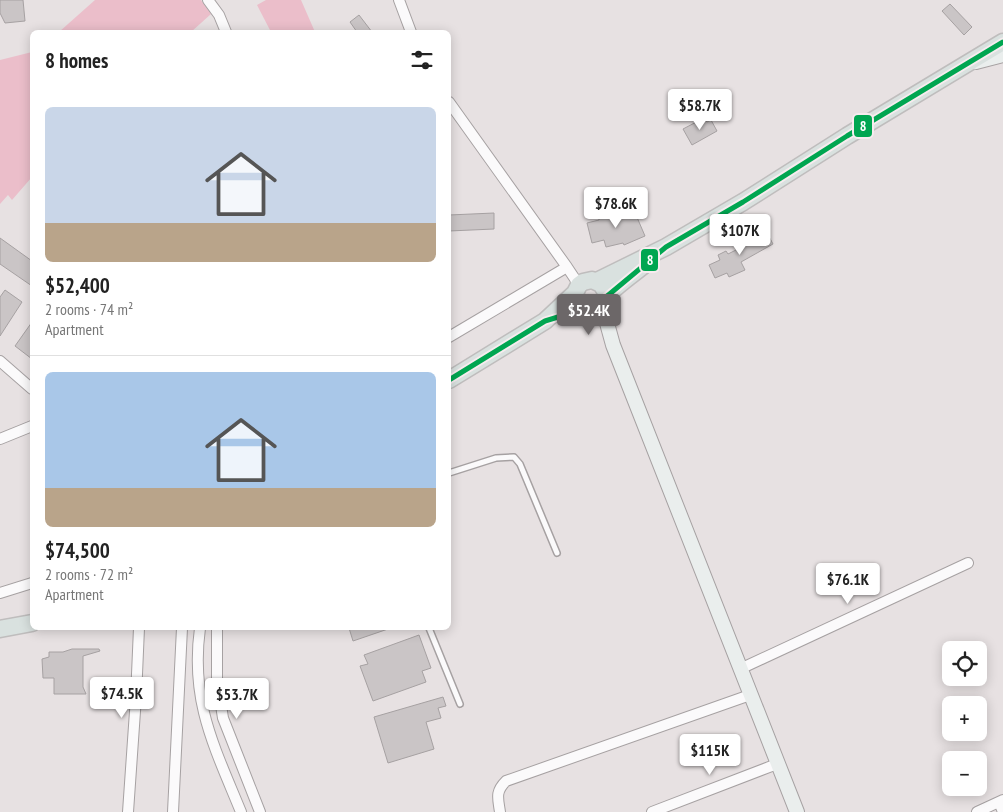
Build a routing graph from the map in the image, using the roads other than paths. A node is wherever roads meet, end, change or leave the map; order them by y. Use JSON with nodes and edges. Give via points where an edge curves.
{"nodes":[{"id":1,"x":398,"y":0,"type":"edge"},
{"id":2,"x":213,"y":2,"type":"edge"},
{"id":3,"x":225,"y":30,"type":"edge"},
{"id":4,"x":410,"y":30,"type":"edge"},
{"id":5,"x":1003,"y":42,"type":"edge"},
{"id":6,"x":1003,"y":55,"type":"edge"},
{"id":7,"x":966,"y":64,"type":"junction"},
{"id":8,"x":451,"y":105,"type":"edge"},
{"id":9,"x":666,"y":247,"type":"junction"},
{"id":10,"x":567,"y":267,"type":"junction"},
{"id":11,"x":597,"y":281,"type":"junction"},
{"id":12,"x":577,"y":289,"type":"junction"},
{"id":13,"x":595,"y":305,"type":"junction"},
{"id":14,"x":546,"y":321,"type":"junction"},
{"id":15,"x":451,"y":336,"type":"edge"},
{"id":16,"x":0,"y":361,"type":"edge"},
{"id":17,"x":451,"y":379,"type":"edge"},
{"id":18,"x":30,"y":386,"type":"edge"},
{"id":19,"x":30,"y":427,"type":"edge"},
{"id":20,"x":0,"y":439,"type":"edge"},
{"id":21,"x":451,"y":472,"type":"edge"},
{"id":22,"x":557,"y":553,"type":"dead end"},
{"id":23,"x":968,"y":563,"type":"dead end"},
{"id":24,"x":30,"y":585,"type":"edge"},
{"id":25,"x":0,"y":593,"type":"edge"},
{"id":26,"x":30,"y":623,"type":"edge"},
{"id":27,"x":0,"y":629,"type":"edge"},
{"id":28,"x":139,"y":630,"type":"edge"},
{"id":29,"x":182,"y":630,"type":"edge"},
{"id":30,"x":200,"y":630,"type":"edge"},
{"id":31,"x":217,"y":630,"type":"edge"},
{"id":32,"x":430,"y":630,"type":"edge"},
{"id":33,"x":740,"y":669,"type":"junction"},
{"id":34,"x":750,"y":695,"type":"junction"},
{"id":35,"x":460,"y":704,"type":"dead end"},
{"id":36,"x":777,"y":764,"type":"junction"},
{"id":37,"x":1001,"y":805,"type":"edge"},
{"id":38,"x":128,"y":812,"type":"edge"},
{"id":39,"x":173,"y":812,"type":"edge"},
{"id":40,"x":241,"y":812,"type":"edge"},
{"id":41,"x":260,"y":812,"type":"edge"},
{"id":42,"x":500,"y":812,"type":"edge"},
{"id":43,"x":652,"y":812,"type":"edge"},
{"id":44,"x":797,"y":812,"type":"edge"},
{"id":45,"x":977,"y":812,"type":"edge"}],
"edges":[{"from":1,"to":4,"type":"street"},
{"from":2,"to":3,"type":"street"},
{"from":5,"to":7,"type":"main road"},
{"from":6,"to":7,"type":"street"},
{"from":7,"to":9,"type":"main road"},
{"from":8,"to":10,"type":"street"},
{"from":9,"to":11,"type":"main road"},
{"from":9,"to":13,"type":"main road"},
{"from":10,"to":12,"type":"street"},
{"from":10,"to":15,"type":"street"},
{"from":11,"to":12,"type":"main road","via":[[588,280]]},
{"from":11,"to":13,"type":"main road","via":[[604,288]]},
{"from":12,"to":13,"type":"main road","via":[[577,302]]},
{"from":12,"to":14,"type":"main road"},
{"from":13,"to":14,"type":"main road"},
{"from":13,"to":33,"type":"street"},
{"from":14,"to":17,"type":"main road"},
{"from":16,"to":18,"type":"street"},
{"from":19,"to":20,"type":"street"},
{"from":21,"to":22,"type":"lane","via":[[496,458],[514,457],[520,464]]},
{"from":23,"to":33,"type":"street"},
{"from":24,"to":25,"type":"street"},
{"from":26,"to":27,"type":"main road"},
{"from":28,"to":38,"type":"street"},
{"from":29,"to":39,"type":"street"},
{"from":30,"to":40,"type":"street","via":[[198,678],[204,715]]},
{"from":31,"to":41,"type":"street","via":[[217,680],[224,718]]},
{"from":32,"to":35,"type":"lane"},
{"from":33,"to":34,"type":"street"},
{"from":34,"to":36,"type":"street"},
{"from":34,"to":42,"type":"street","via":[[506,781],[498,794]]},
{"from":36,"to":43,"type":"street"},
{"from":36,"to":44,"type":"street"},
{"from":37,"to":45,"type":"street"}]}
